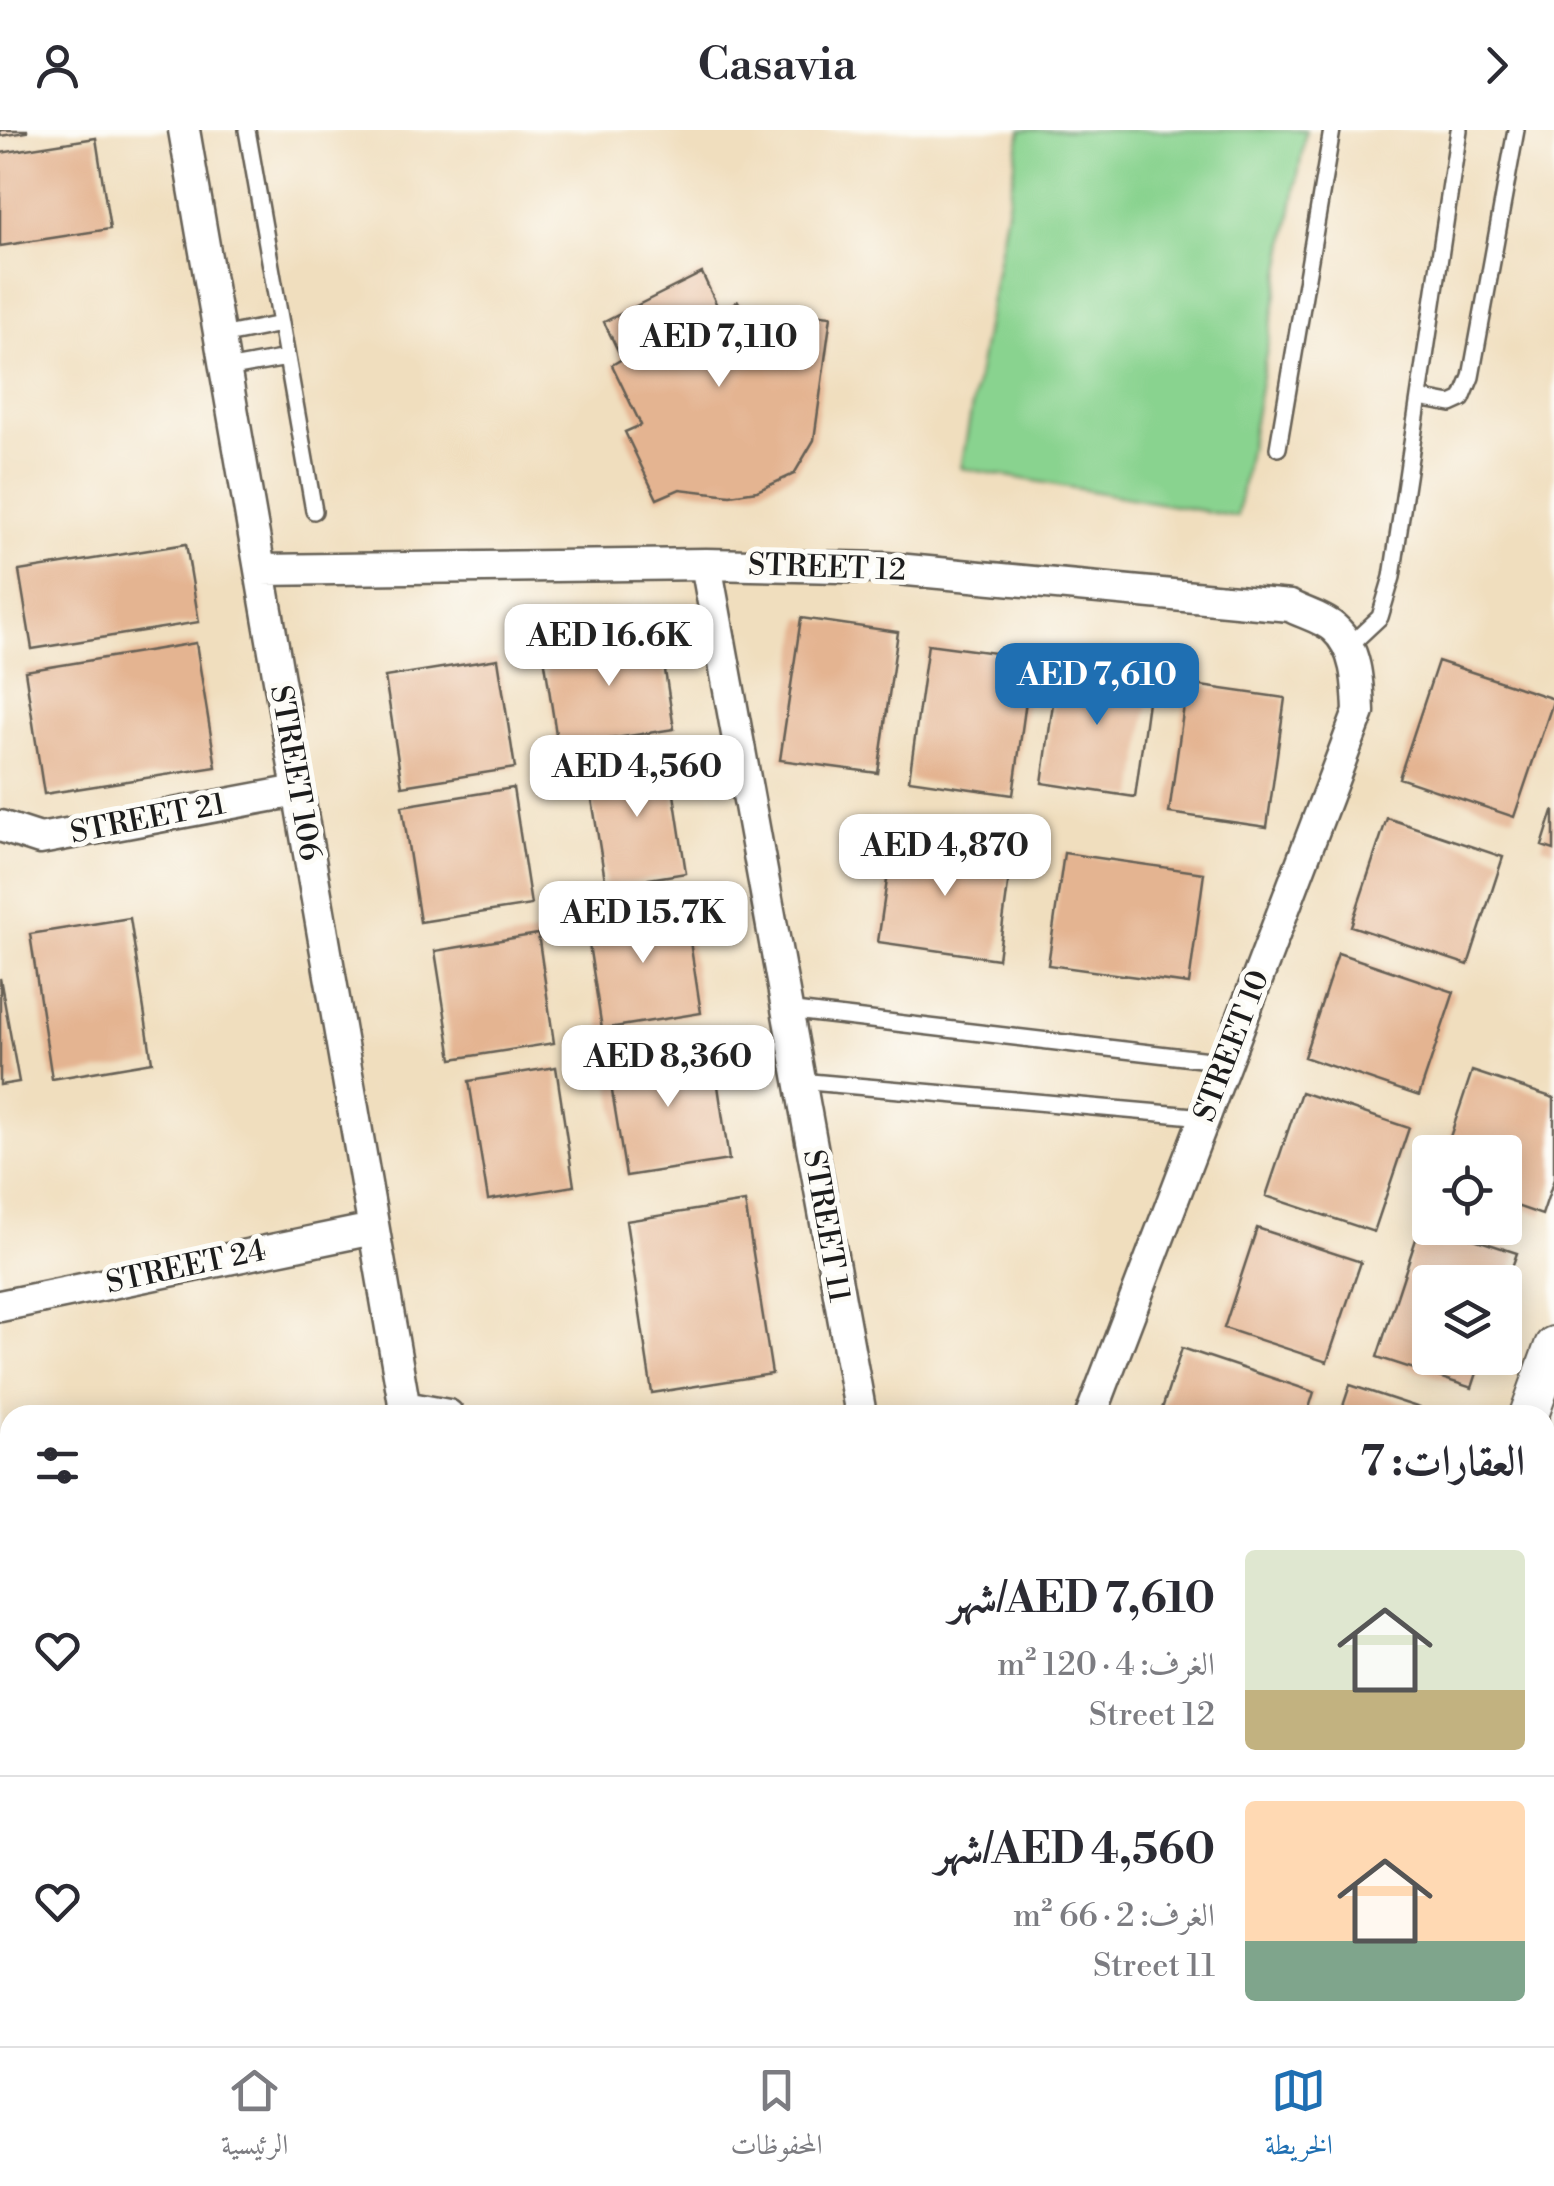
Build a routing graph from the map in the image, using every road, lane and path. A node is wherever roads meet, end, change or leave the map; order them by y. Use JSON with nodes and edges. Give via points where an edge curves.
{"nodes":[{"id":1,"x":184,"y":130,"type":"edge"},
{"id":2,"x":248,"y":130,"type":"edge"},
{"id":3,"x":1332,"y":130,"type":"edge"},
{"id":4,"x":1459,"y":130,"type":"edge"},
{"id":5,"x":1516,"y":130,"type":"edge"},
{"id":6,"x":282,"y":324,"type":"junction"},
{"id":7,"x":221,"y":336,"type":"junction"},
{"id":8,"x":287,"y":358,"type":"junction"},
{"id":9,"x":226,"y":369,"type":"junction"},
{"id":10,"x":1418,"y":398,"type":"junction"},
{"id":11,"x":1278,"y":448,"type":"dead end"},
{"id":12,"x":314,"y":512,"type":"dead end"},
{"id":13,"x":706,"y":564,"type":"junction"},
{"id":14,"x":261,"y":570,"type":"junction"},
{"id":15,"x":1353,"y":661,"type":"junction"},
{"id":16,"x":297,"y":792,"type":"junction"},
{"id":17,"x":0,"y":826,"type":"edge"},
{"id":18,"x":786,"y":1010,"type":"junction"},
{"id":19,"x":1226,"y":1062,"type":"junction"},
{"id":20,"x":799,"y":1081,"type":"junction"},
{"id":21,"x":1205,"y":1117,"type":"junction"},
{"id":22,"x":373,"y":1228,"type":"junction"},
{"id":23,"x":0,"y":1306,"type":"edge"},
{"id":24,"x":1554,"y":1346,"type":"edge"},
{"id":25,"x":405,"y":1405,"type":"edge"},
{"id":26,"x":859,"y":1405,"type":"edge"},
{"id":27,"x":1095,"y":1405,"type":"edge"},
{"id":28,"x":1533,"y":1405,"type":"edge"}],
"edges":[{"from":1,"to":7,"type":"street","name":"STREET 106"},
{"from":2,"to":6,"type":"lane"},
{"from":3,"to":11,"type":"lane"},
{"from":4,"to":10,"type":"lane"},
{"from":5,"to":10,"type":"lane","via":[[1466,388],[1450,404]]},
{"from":6,"to":7,"type":"lane"},
{"from":6,"to":8,"type":"lane"},
{"from":7,"to":9,"type":"street","name":"STREET 106"},
{"from":8,"to":9,"type":"lane"},
{"from":8,"to":12,"type":"lane"},
{"from":9,"to":14,"type":"street","name":"STREET 106"},
{"from":10,"to":15,"type":"lane","via":[[1392,577],[1380,617]]},
{"from":13,"to":14,"type":"street","name":"STREET 12"},
{"from":13,"to":15,"type":"street","name":"STREET 12","via":[[886,568],[1290,606],[1334,627]]},
{"from":13,"to":18,"type":"street","name":"STREET 11"},
{"from":14,"to":16,"type":"street","name":"STREET 106"},
{"from":15,"to":19,"type":"street","name":"STREET 10","via":[[1359,712]]},
{"from":16,"to":17,"type":"street","name":"STREET 21","via":[[40,839]]},
{"from":16,"to":22,"type":"street","name":"STREET 106"},
{"from":18,"to":19,"type":"lane"},
{"from":18,"to":20,"type":"street","name":"STREET 11"},
{"from":19,"to":21,"type":"street","name":"STREET 10"},
{"from":20,"to":21,"type":"lane"},
{"from":20,"to":26,"type":"street","name":"STREET 11"},
{"from":21,"to":27,"type":"street","name":"STREET 10"},
{"from":22,"to":23,"type":"street","name":"STREET 24"},
{"from":22,"to":25,"type":"street","name":"STREET 106"},
{"from":24,"to":28,"type":"street"}]}
